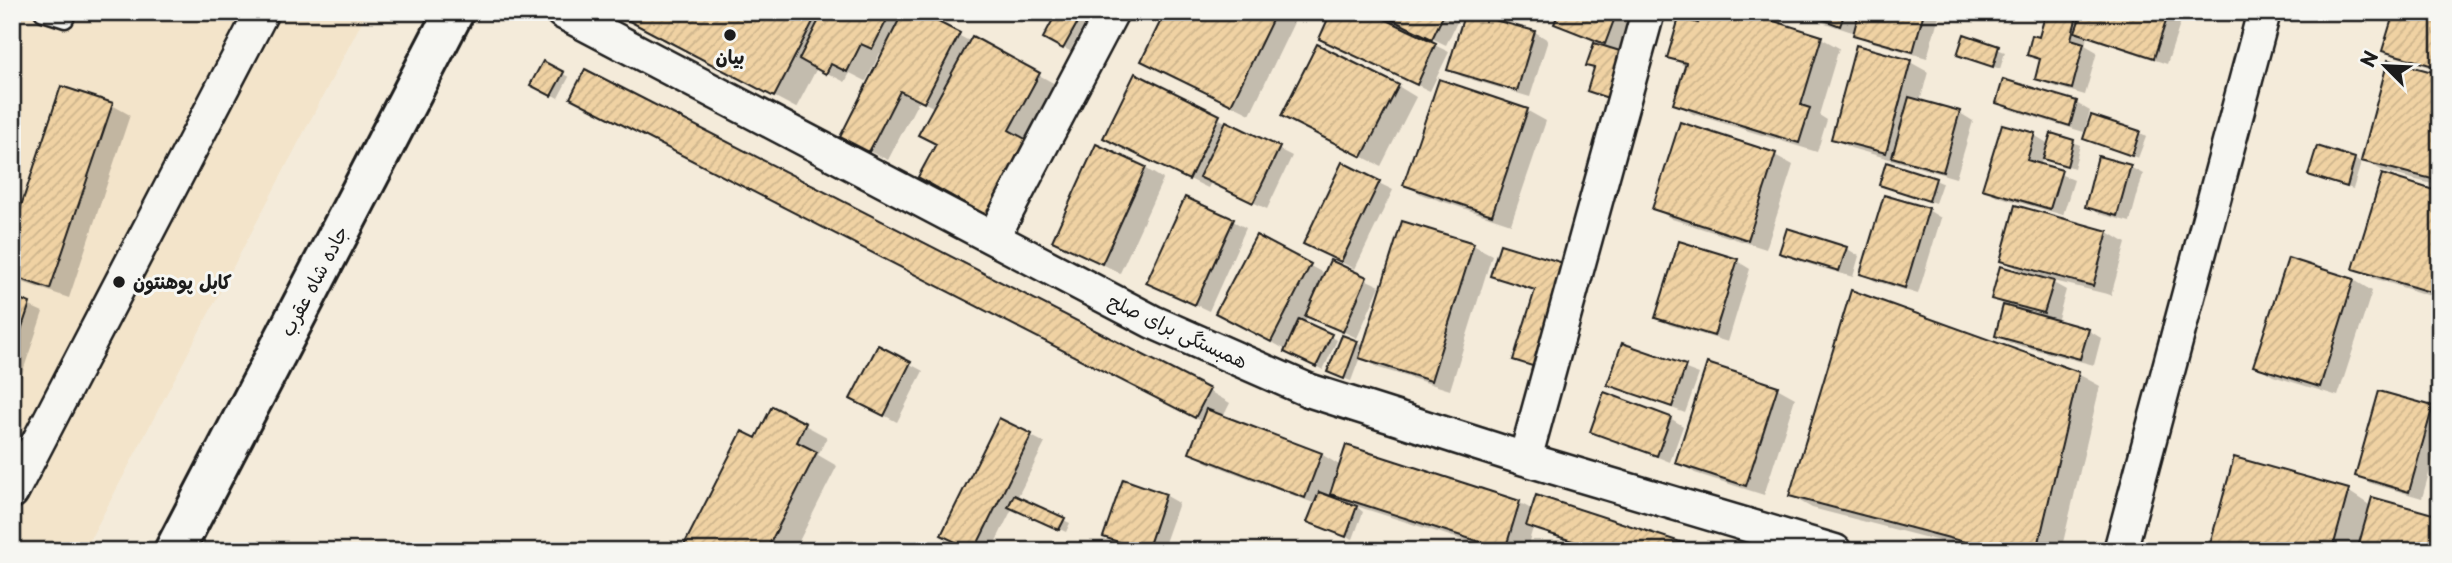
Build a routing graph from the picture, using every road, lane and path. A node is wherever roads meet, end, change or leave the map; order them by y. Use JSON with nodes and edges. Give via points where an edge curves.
{"nodes":[{"id":1,"x":43,"y":12,"type":"edge"},
{"id":2,"x":67,"y":12,"type":"edge"},
{"id":3,"x":262,"y":12,"type":"edge"},
{"id":4,"x":454,"y":12,"type":"edge"},
{"id":5,"x":562,"y":12,"type":"edge"},
{"id":6,"x":1112,"y":12,"type":"edge"},
{"id":7,"x":1648,"y":12,"type":"edge"},
{"id":8,"x":2264,"y":12,"type":"edge"},
{"id":9,"x":993,"y":238,"type":"junction"},
{"id":10,"x":1525,"y":459,"type":"junction"},
{"id":11,"x":12,"y":492,"type":"edge"},
{"id":12,"x":174,"y":551,"type":"edge"},
{"id":13,"x":1835,"y":551,"type":"edge"},
{"id":14,"x":2120,"y":551,"type":"edge"}],
"edges":[{"from":1,"to":2,"type":"lane","via":[[65,19]]},
{"from":3,"to":11,"type":"street"},
{"from":4,"to":12,"type":"highway","name":"جاده شاه عقرب"},
{"from":5,"to":9,"type":"street","name":"همبستگی برای صلح"},
{"from":6,"to":9,"type":"street"},
{"from":7,"to":10,"type":"street"},
{"from":8,"to":14,"type":"street"},
{"from":9,"to":10,"type":"street","name":"همبستگی برای صلح","via":[[1153,322],[1308,390]]},
{"from":10,"to":13,"type":"street","name":"همبستگی برای صلح"}]}
